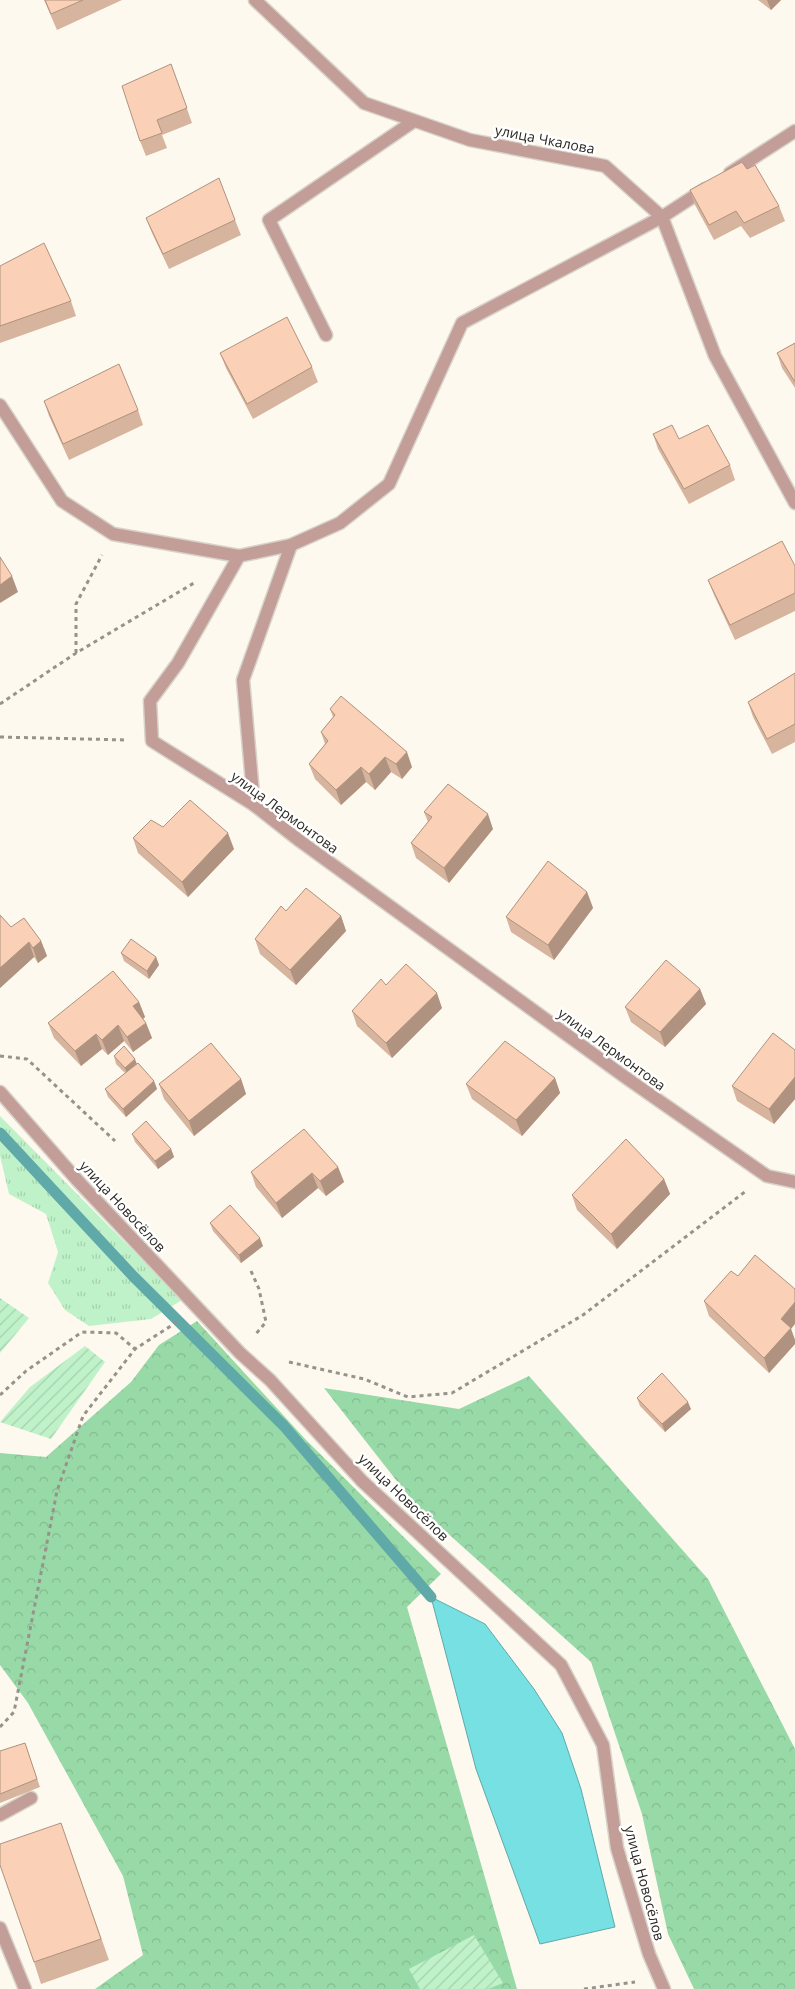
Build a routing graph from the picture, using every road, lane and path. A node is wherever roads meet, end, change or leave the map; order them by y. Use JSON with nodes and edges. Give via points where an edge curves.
{"nodes":[{"id":1,"x":255,"y":0,"type":"edge"},
{"id":2,"x":414,"y":121,"type":"junction"},
{"id":3,"x":795,"y":131,"type":"edge"},
{"id":4,"x":662,"y":217,"type":"junction"},
{"id":5,"x":326,"y":335,"type":"dead end"},
{"id":6,"x":0,"y":405,"type":"edge"},
{"id":7,"x":795,"y":503,"type":"edge"},
{"id":8,"x":114,"y":534,"type":"junction"},
{"id":9,"x":291,"y":546,"type":"junction"},
{"id":10,"x":239,"y":556,"type":"junction"},
{"id":11,"x":198,"y":580,"type":"dead end"},
{"id":12,"x":76,"y":653,"type":"junction"},
{"id":13,"x":0,"y":704,"type":"edge"},
{"id":14,"x":0,"y":737,"type":"edge"},
{"id":15,"x":152,"y":741,"type":"junction"},
{"id":16,"x":254,"y":805,"type":"junction"},
{"id":17,"x":0,"y":1056,"type":"edge"},
{"id":18,"x":0,"y":1092,"type":"edge"},
{"id":19,"x":115,"y":1142,"type":"dead end"},
{"id":20,"x":767,"y":1176,"type":"junction"},
{"id":21,"x":795,"y":1182,"type":"edge"},
{"id":22,"x":251,"y":1271,"type":"dead end"},
{"id":23,"x":158,"y":1334,"type":"dead end"},
{"id":24,"x":134,"y":1350,"type":"junction"},
{"id":25,"x":240,"y":1353,"type":"junction"},
{"id":26,"x":270,"y":1380,"type":"junction"},
{"id":27,"x":0,"y":1395,"type":"edge"},
{"id":28,"x":0,"y":1727,"type":"edge"},
{"id":29,"x":30,"y":1798,"type":"dead end"},
{"id":30,"x":0,"y":1816,"type":"edge"},
{"id":31,"x":0,"y":1928,"type":"edge"},
{"id":32,"x":662,"y":1984,"type":"edge"},
{"id":33,"x":25,"y":1989,"type":"edge"},
{"id":34,"x":584,"y":1989,"type":"edge"}],
"edges":[{"from":1,"to":2,"type":"street","name":"улица Чкалова","via":[[364,104]]},
{"from":2,"to":4,"type":"street","name":"улица Чкалова","via":[[470,140],[605,166]]},
{"from":2,"to":5,"type":"street","via":[[269,220]]},
{"from":3,"to":4,"type":"street"},
{"from":4,"to":7,"type":"street","name":"улица Чкалова","via":[[715,356]]},
{"from":4,"to":9,"type":"street","via":[[462,323],[389,484],[340,523]]},
{"from":6,"to":8,"type":"street","via":[[62,501]]},
{"from":8,"to":10,"type":"street"},
{"from":8,"to":12,"type":"path","via":[[76,604]]},
{"from":9,"to":10,"type":"street"},
{"from":9,"to":16,"type":"street","via":[[243,680]]},
{"from":10,"to":15,"type":"street","via":[[178,664],[150,701]]},
{"from":11,"to":12,"type":"path"},
{"from":12,"to":13,"type":"path"},
{"from":14,"to":15,"type":"path"},
{"from":15,"to":16,"type":"street","name":"улица Лермонтова"},
{"from":16,"to":20,"type":"street","name":"улица Лермонтова","via":[[625,1077]]},
{"from":17,"to":19,"type":"path","via":[[27,1060]]},
{"from":18,"to":25,"type":"street","name":"улица Новосёлов","via":[[78,1181]]},
{"from":20,"to":21,"type":"street","name":"улица Лермонтова"},
{"from":20,"to":26,"type":"path","via":[[583,1314],[452,1393],[408,1397],[364,1379],[289,1362]]},
{"from":22,"to":25,"type":"path","via":[[260,1289],[266,1322]]},
{"from":23,"to":24,"type":"path"},
{"from":24,"to":27,"type":"path","via":[[116,1333],[82,1332],[26,1371]]},
{"from":24,"to":28,"type":"path","via":[[83,1416],[57,1491],[14,1712]]},
{"from":25,"to":26,"type":"street","name":"улица Новосёлов"},
{"from":26,"to":32,"type":"street","name":"улица Новосёлов","via":[[362,1481],[561,1665],[603,1745],[617,1848],[649,1954]]},
{"from":29,"to":30,"type":"street"},
{"from":31,"to":33,"type":"street"},
{"from":32,"to":34,"type":"path"}]}
